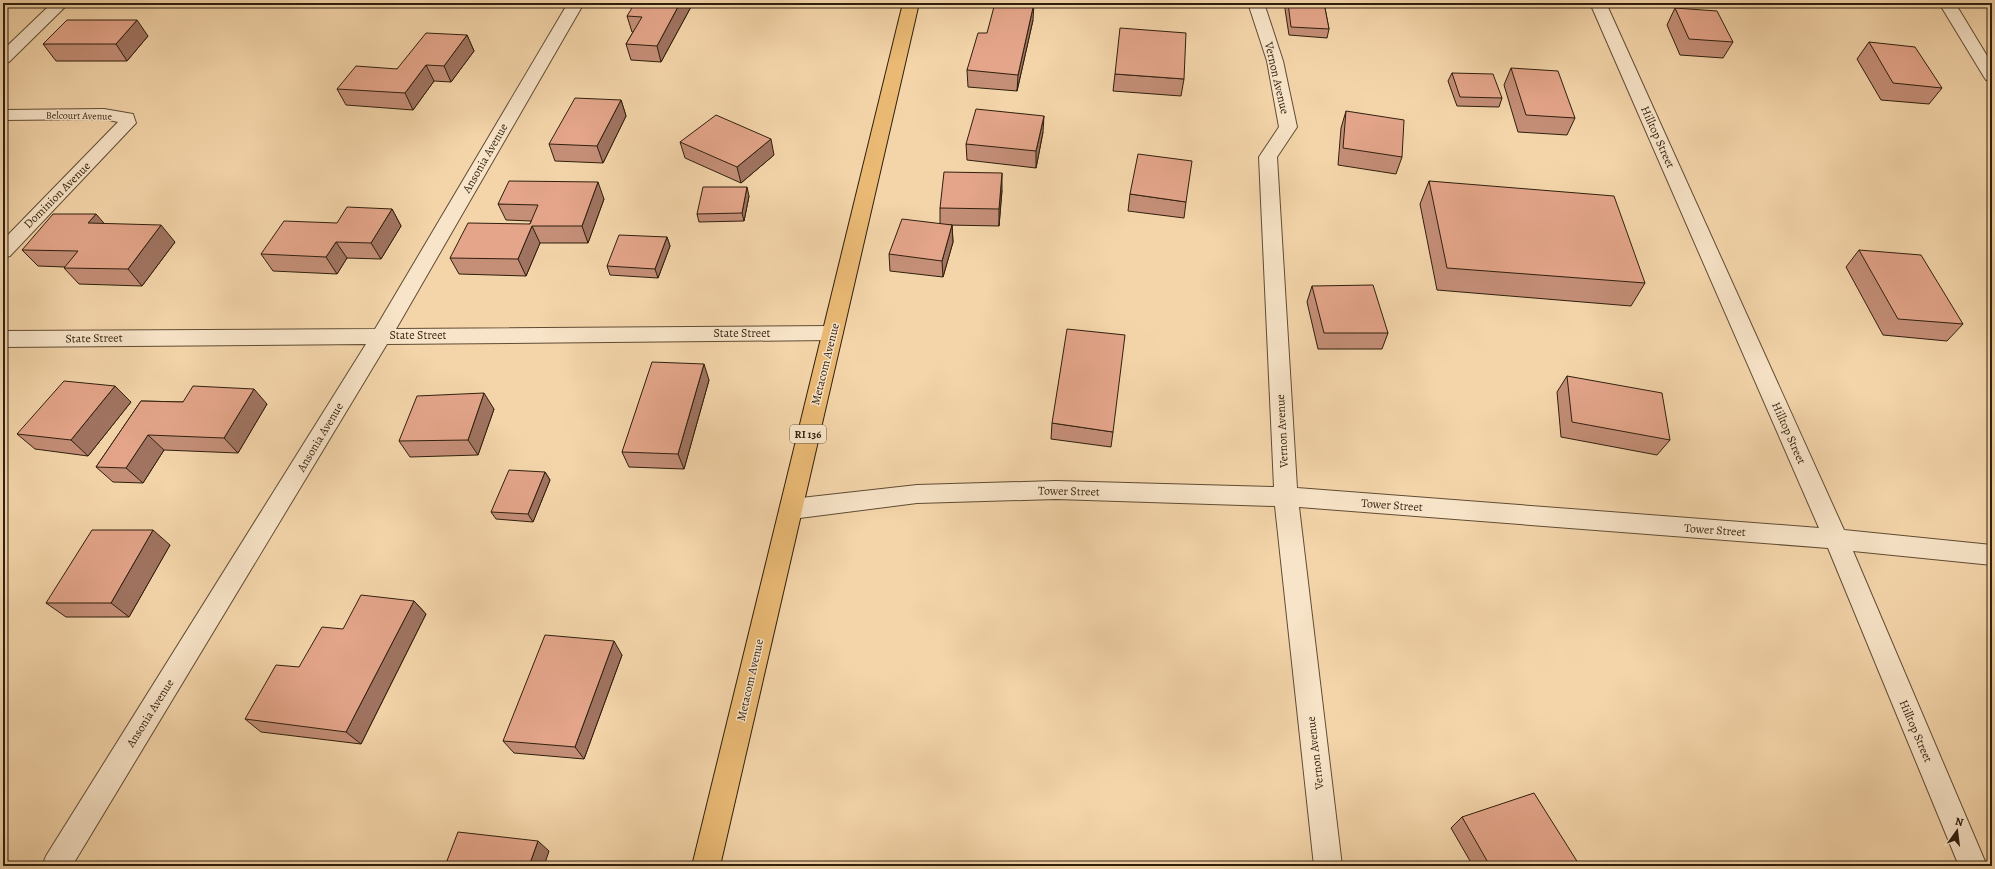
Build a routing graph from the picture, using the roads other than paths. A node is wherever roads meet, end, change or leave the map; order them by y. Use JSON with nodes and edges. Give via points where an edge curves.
{"nodes":[{"id":1,"x":62,"y":3,"type":"edge"},
{"id":2,"x":576,"y":3,"type":"edge"},
{"id":3,"x":911,"y":3,"type":"edge"},
{"id":4,"x":1256,"y":3,"type":"edge"},
{"id":5,"x":1598,"y":3,"type":"edge"},
{"id":6,"x":1947,"y":3,"type":"edge"},
{"id":7,"x":3,"y":59,"type":"edge"},
{"id":8,"x":1992,"y":77,"type":"edge"},
{"id":9,"x":3,"y":115,"type":"edge"},
{"id":10,"x":112,"y":140,"type":"joint"},
{"id":11,"x":3,"y":251,"type":"edge"},
{"id":12,"x":833,"y":333,"type":"junction"},
{"id":13,"x":382,"y":335,"type":"junction"},
{"id":14,"x":3,"y":339,"type":"edge"},
{"id":15,"x":1286,"y":497,"type":"junction"},
{"id":16,"x":792,"y":509,"type":"junction"},
{"id":17,"x":1836,"y":539,"type":"junction"},
{"id":18,"x":1992,"y":555,"type":"edge"},
{"id":19,"x":56,"y":866,"type":"edge"},
{"id":20,"x":706,"y":866,"type":"edge"},
{"id":21,"x":1328,"y":866,"type":"edge"},
{"id":22,"x":1973,"y":866,"type":"edge"}],
"edges":[{"from":1,"to":7,"type":"street"},
{"from":2,"to":13,"type":"street","name":"Ansonia Avenue"},
{"from":3,"to":12,"type":"main road","name":"Metacom Avenue","number":"RI 136"},
{"from":4,"to":15,"type":"street","name":"Vernon Avenue","via":[[1275,61],[1288,127],[1268,157]]},
{"from":5,"to":17,"type":"street","name":"Hilltop Street"},
{"from":6,"to":8,"type":"street"},
{"from":9,"to":10,"type":"street","name":"Belcourt Avenue","via":[[104,114],[126,118],[127,123]]},
{"from":10,"to":11,"type":"street","name":"Dominion Avenue"},
{"from":12,"to":13,"type":"street","name":"State Street"},
{"from":12,"to":16,"type":"main road","name":"Metacom Avenue","number":"RI 136"},
{"from":13,"to":14,"type":"street","name":"State Street"},
{"from":13,"to":19,"type":"street","name":"Ansonia Avenue"},
{"from":15,"to":16,"type":"street","name":"Tower Street","via":[[1056,490],[917,494]]},
{"from":15,"to":17,"type":"street","name":"Tower Street"},
{"from":15,"to":21,"type":"street","name":"Vernon Avenue"},
{"from":16,"to":20,"type":"main road","name":"Metacom Avenue","number":"RI 136"},
{"from":17,"to":18,"type":"street","name":"Tower Street"},
{"from":17,"to":22,"type":"street","name":"Hilltop Street"}]}
